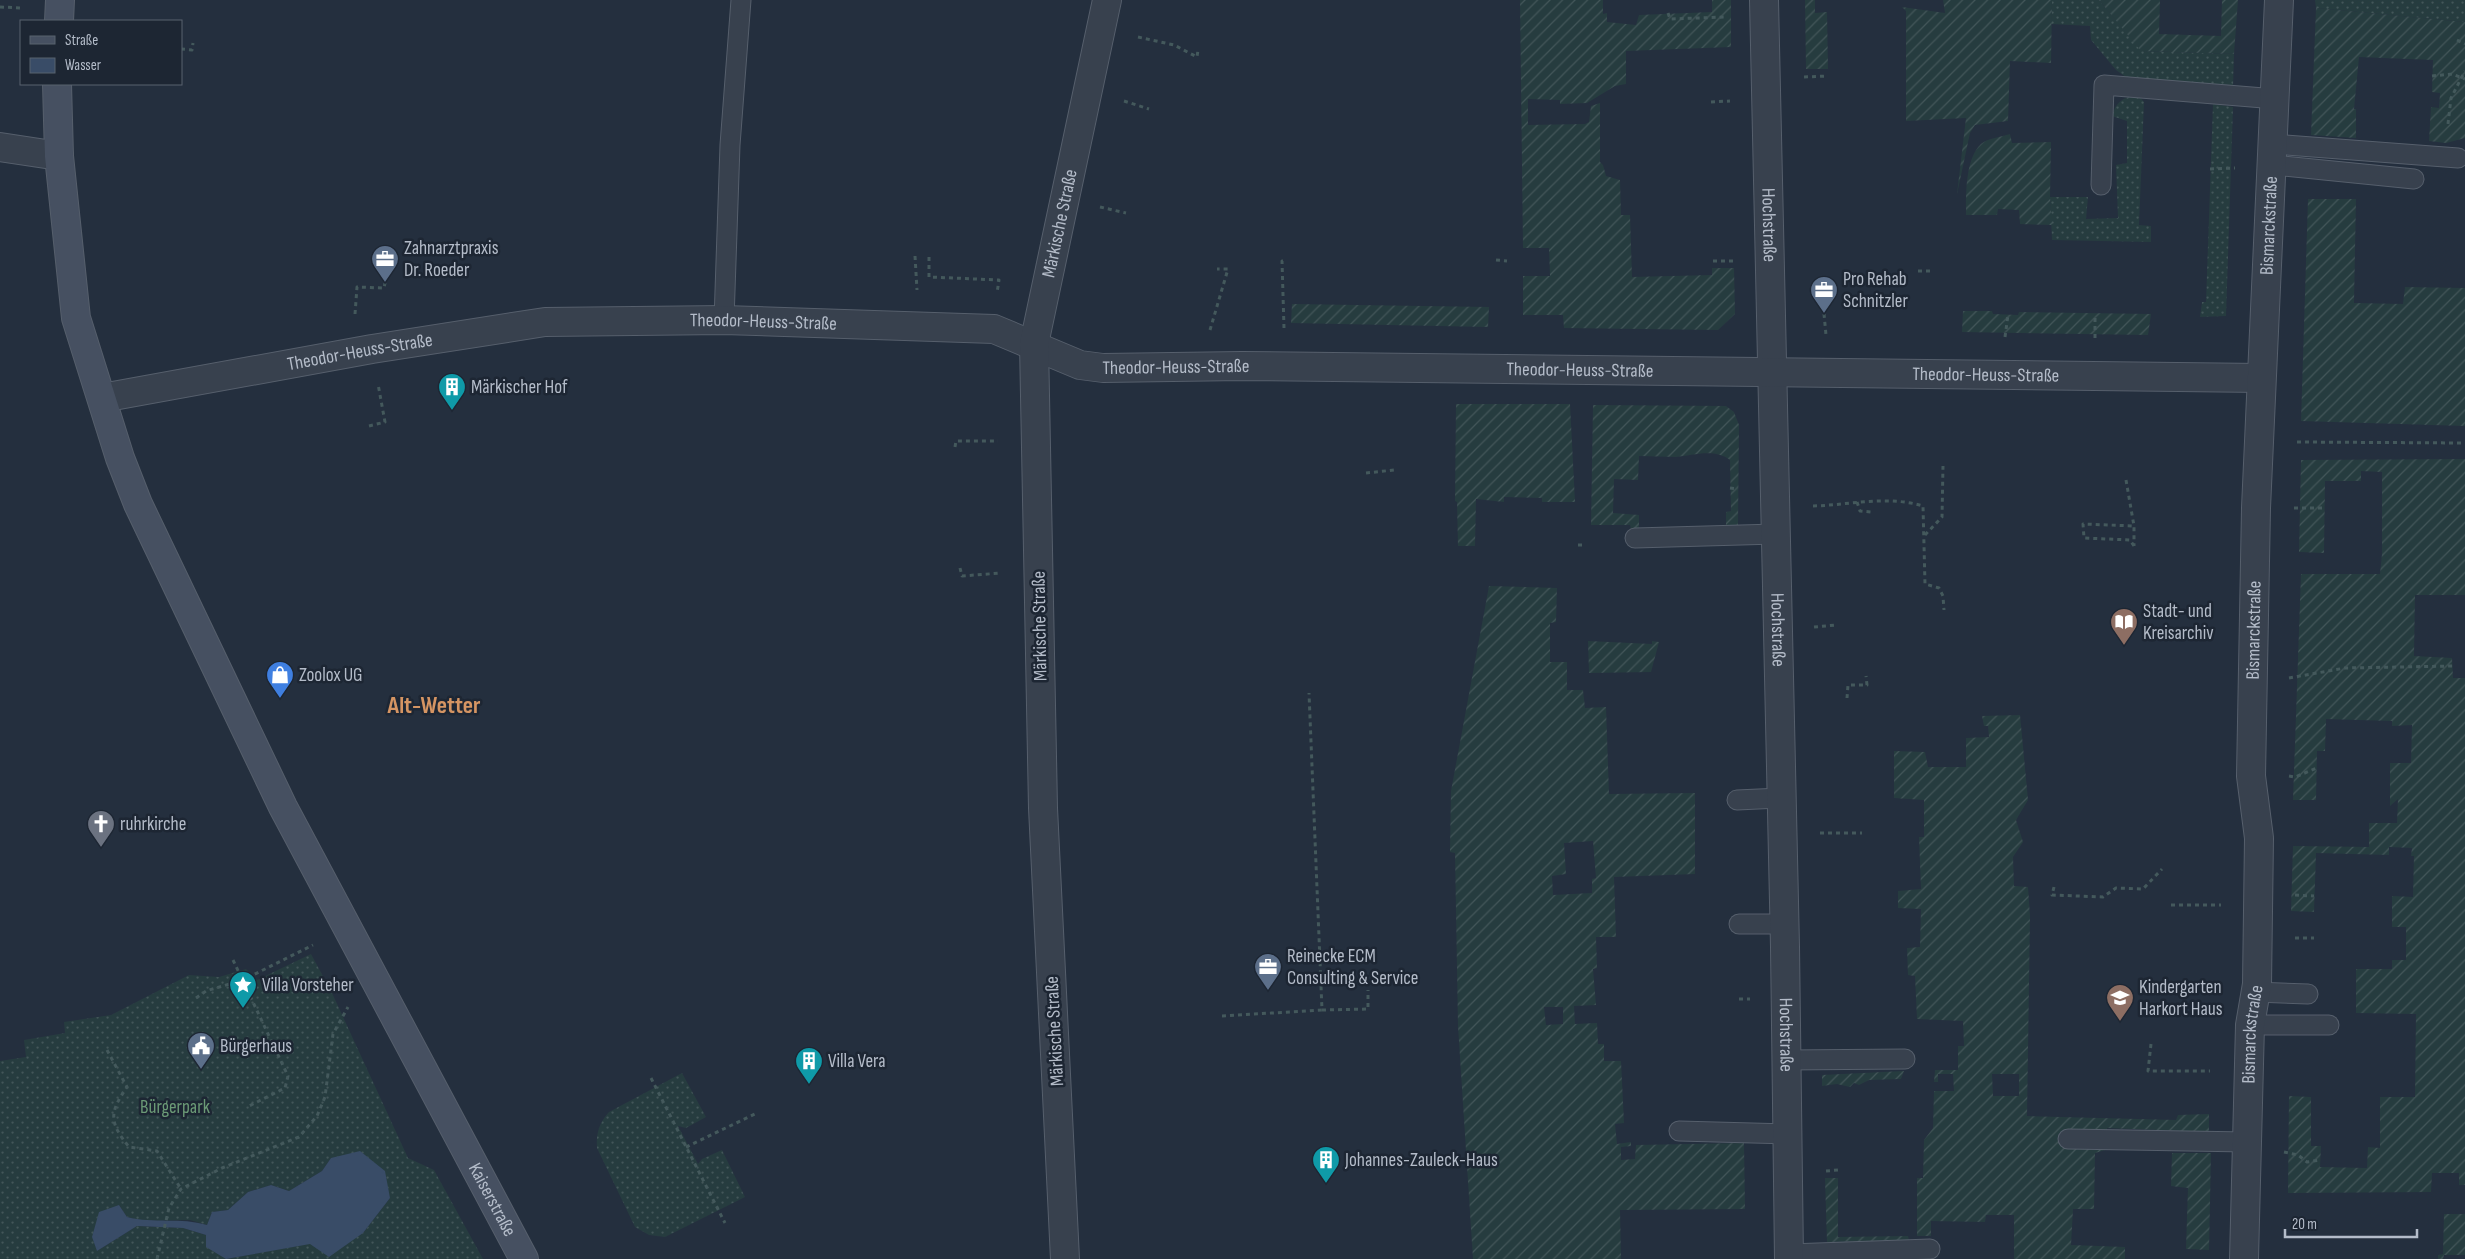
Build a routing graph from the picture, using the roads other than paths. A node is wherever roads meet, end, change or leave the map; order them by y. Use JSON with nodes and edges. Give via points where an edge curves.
{"nodes":[{"id":1,"x":60,"y":0,"type":"edge"},
{"id":2,"x":741,"y":0,"type":"edge"},
{"id":3,"x":1107,"y":0,"type":"edge"},
{"id":4,"x":2279,"y":0,"type":"edge"},
{"id":5,"x":1764,"y":8,"type":"edge"},
{"id":6,"x":59,"y":20,"type":"edge"},
{"id":7,"x":57,"y":85,"type":"edge"},
{"id":8,"x":2276,"y":99,"type":"junction"},
{"id":9,"x":0,"y":148,"type":"edge"},
{"id":10,"x":2274,"y":155,"type":"junction"},
{"id":11,"x":59,"y":156,"type":"junction"},
{"id":12,"x":2458,"y":158,"type":"dead end"},
{"id":13,"x":2414,"y":180,"type":"dead end"},
{"id":14,"x":2101,"y":185,"type":"dead end"},
{"id":15,"x":724,"y":320,"type":"junction"},
{"id":16,"x":1034,"y":344,"type":"junction"},
{"id":17,"x":1772,"y":372,"type":"junction"},
{"id":18,"x":2262,"y":378,"type":"junction"},
{"id":19,"x":102,"y":398,"type":"junction"},
{"id":20,"x":1776,"y":534,"type":"junction"},
{"id":21,"x":1635,"y":538,"type":"dead end"},
{"id":22,"x":1782,"y":798,"type":"junction"},
{"id":23,"x":1737,"y":800,"type":"dead end"},
{"id":24,"x":1739,"y":924,"type":"dead end"},
{"id":25,"x":1784,"y":924,"type":"junction"},
{"id":26,"x":2255,"y":992,"type":"junction"},
{"id":27,"x":2308,"y":994,"type":"dead end"},
{"id":28,"x":2250,"y":1025,"type":"junction"},
{"id":29,"x":2329,"y":1025,"type":"dead end"},
{"id":30,"x":1904,"y":1058,"type":"dead end"},
{"id":31,"x":1787,"y":1060,"type":"junction"},
{"id":32,"x":1679,"y":1131,"type":"dead end"},
{"id":33,"x":1788,"y":1134,"type":"junction"},
{"id":34,"x":2068,"y":1139,"type":"dead end"},
{"id":35,"x":2247,"y":1142,"type":"junction"},
{"id":36,"x":1930,"y":1250,"type":"dead end"},
{"id":37,"x":1789,"y":1257,"type":"edge"},
{"id":38,"x":524,"y":1259,"type":"edge"},
{"id":39,"x":1065,"y":1259,"type":"edge"},
{"id":40,"x":2244,"y":1259,"type":"edge"}],
"edges":[{"from":1,"to":6,"type":"main road"},
{"from":2,"to":15,"type":"lane","via":[[730,145]]},
{"from":3,"to":16,"type":"street","name":"Märkische Straße"},
{"from":4,"to":8,"type":"street","name":"Bismarckstraße"},
{"from":5,"to":17,"type":"street","name":"Hochstraße"},
{"from":7,"to":11,"type":"main road","name":"Kaiserstraße"},
{"from":8,"to":10,"type":"street","name":"Bismarckstraße"},
{"from":8,"to":14,"type":"lane","via":[[2104,85]]},
{"from":9,"to":11,"type":"street"},
{"from":10,"to":12,"type":"lane"},
{"from":10,"to":13,"type":"lane"},
{"from":10,"to":18,"type":"street","name":"Bismarckstraße"},
{"from":11,"to":19,"type":"main road","name":"Kaiserstraße","via":[[76,318]]},
{"from":15,"to":16,"type":"street","name":"Theodor-Heuss-Straße","via":[[994,329]]},
{"from":15,"to":19,"type":"street","name":"Theodor-Heuss-Straße","via":[[545,322]]},
{"from":16,"to":17,"type":"street","name":"Theodor-Heuss-Straße","via":[[1080,365],[1103,368]]},
{"from":16,"to":39,"type":"street","name":"Märkische Straße","via":[[1043,808]]},
{"from":17,"to":18,"type":"street","name":"Theodor-Heuss-Straße"},
{"from":17,"to":20,"type":"street","name":"Hochstraße"},
{"from":18,"to":26,"type":"street","name":"Bismarckstraße","via":[[2251,679],[2251,776],[2259,838]]},
{"from":19,"to":38,"type":"main road","name":"Kaiserstraße","via":[[138,504],[283,807]]},
{"from":20,"to":21,"type":"lane"},
{"from":20,"to":22,"type":"street","name":"Hochstraße"},
{"from":22,"to":23,"type":"lane"},
{"from":22,"to":25,"type":"street","name":"Hochstraße"},
{"from":24,"to":25,"type":"lane"},
{"from":25,"to":31,"type":"street","name":"Hochstraße"},
{"from":26,"to":27,"type":"lane"},
{"from":26,"to":28,"type":"street","name":"Bismarckstraße"},
{"from":28,"to":29,"type":"lane"},
{"from":28,"to":35,"type":"street","name":"Bismarckstraße"},
{"from":30,"to":31,"type":"lane"},
{"from":31,"to":33,"type":"street","name":"Hochstraße"},
{"from":32,"to":33,"type":"lane"},
{"from":33,"to":37,"type":"street","name":"Hochstraße"},
{"from":34,"to":35,"type":"lane"},
{"from":35,"to":40,"type":"street","name":"Bismarckstraße"},
{"from":36,"to":37,"type":"lane"}]}
